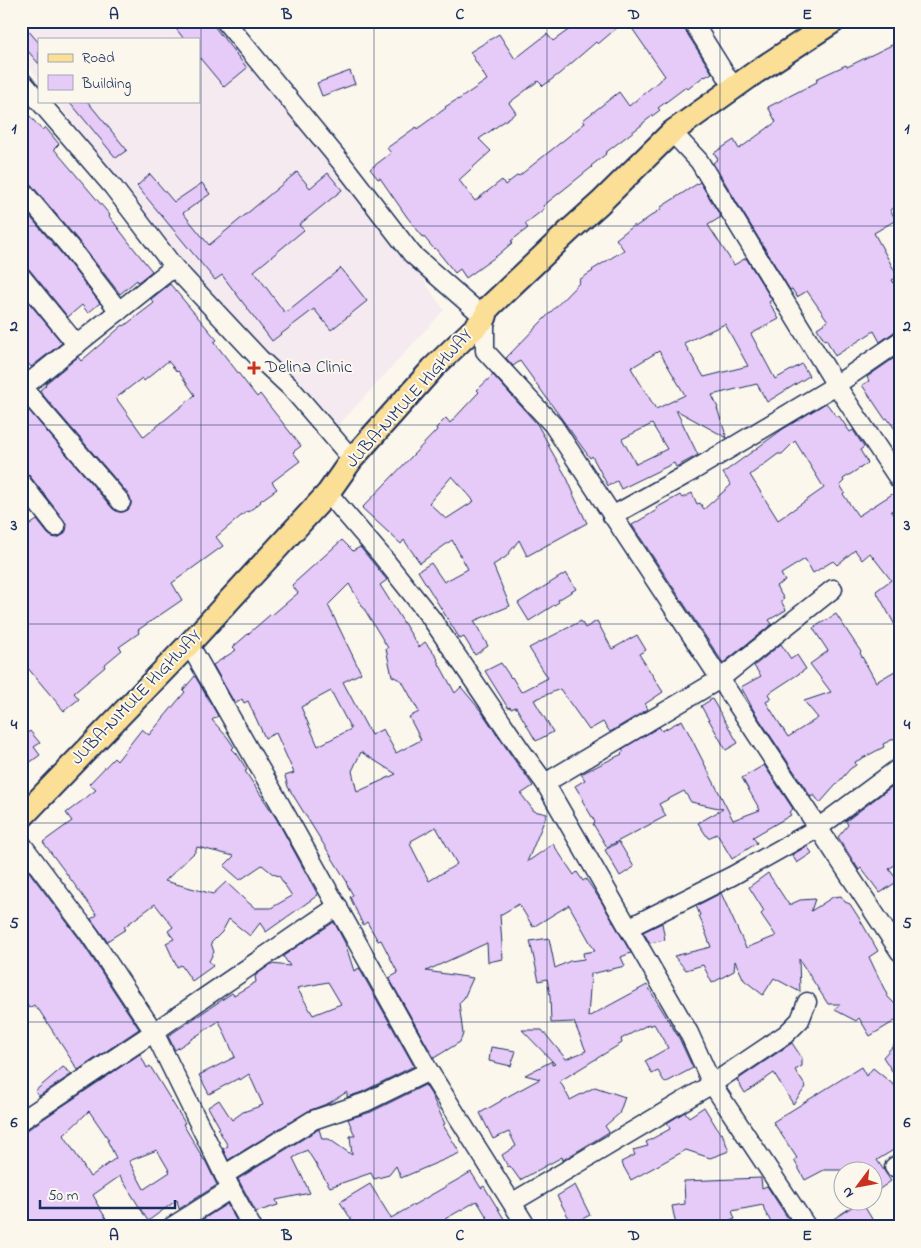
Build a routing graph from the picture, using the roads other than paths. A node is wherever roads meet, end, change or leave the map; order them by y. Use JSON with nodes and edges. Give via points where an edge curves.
{"nodes":[{"id":1,"x":225,"y":21,"type":"edge"},
{"id":2,"x":692,"y":21,"type":"edge"},
{"id":3,"x":834,"y":21,"type":"edge"},
{"id":4,"x":21,"y":80,"type":"edge"},
{"id":5,"x":734,"y":88,"type":"junction"},
{"id":6,"x":38,"y":100,"type":"edge"},
{"id":7,"x":40,"y":102,"type":"edge"},
{"id":8,"x":672,"y":132,"type":"junction"},
{"id":9,"x":21,"y":189,"type":"edge"},
{"id":10,"x":174,"y":267,"type":"junction"},
{"id":11,"x":21,"y":276,"type":"edge"},
{"id":12,"x":119,"y":311,"type":"junction"},
{"id":13,"x":485,"y":318,"type":"junction"},
{"id":14,"x":900,"y":341,"type":"edge"},
{"id":15,"x":77,"y":345,"type":"junction"},
{"id":16,"x":836,"y":384,"type":"junction"},
{"id":17,"x":23,"y":385,"type":"edge"},
{"id":18,"x":352,"y":459,"type":"junction"},
{"id":19,"x":900,"y":481,"type":"edge"},
{"id":20,"x":21,"y":482,"type":"edge"},
{"id":21,"x":328,"y":493,"type":"junction"},
{"id":22,"x":121,"y":502,"type":"dead end"},
{"id":23,"x":612,"y":516,"type":"junction"},
{"id":24,"x":56,"y":527,"type":"dead end"},
{"id":25,"x":832,"y":589,"type":"dead end"},
{"id":26,"x":189,"y":644,"type":"junction"},
{"id":27,"x":720,"y":679,"type":"junction"},
{"id":28,"x":900,"y":766,"type":"edge"},
{"id":29,"x":545,"y":783,"type":"junction"},
{"id":30,"x":21,"y":818,"type":"edge"},
{"id":31,"x":818,"y":828,"type":"junction"},
{"id":32,"x":21,"y":843,"type":"edge"},
{"id":33,"x":338,"y":906,"type":"junction"},
{"id":34,"x":628,"y":928,"type":"junction"},
{"id":35,"x":900,"y":952,"type":"edge"},
{"id":36,"x":807,"y":1002,"type":"dead end"},
{"id":37,"x":154,"y":1032,"type":"junction"},
{"id":38,"x":429,"y":1071,"type":"junction"},
{"id":39,"x":712,"y":1084,"type":"junction"},
{"id":40,"x":21,"y":1121,"type":"edge"},
{"id":41,"x":228,"y":1182,"type":"junction"},
{"id":42,"x":512,"y":1202,"type":"junction"},
{"id":43,"x":171,"y":1227,"type":"edge"},
{"id":44,"x":252,"y":1227,"type":"edge"},
{"id":45,"x":527,"y":1227,"type":"edge"},
{"id":46,"x":807,"y":1227,"type":"edge"}],
"edges":[{"from":1,"to":13,"type":"street","via":[[412,254]]},
{"from":2,"to":5,"type":"street"},
{"from":3,"to":5,"type":"main road","name":"JUBA–NIMULE HIGHWAY"},
{"from":4,"to":6,"type":"street"},
{"from":5,"to":8,"type":"main road","name":"JUBA–NIMULE HIGHWAY"},
{"from":7,"to":10,"type":"street","via":[[113,187]]},
{"from":8,"to":13,"type":"main road","name":"JUBA–NIMULE HIGHWAY","via":[[488,308]]},
{"from":8,"to":16,"type":"street","via":[[699,162]]},
{"from":9,"to":12,"type":"street"},
{"from":10,"to":12,"type":"street"},
{"from":10,"to":18,"type":"street","via":[[290,388]]},
{"from":11,"to":15,"type":"street"},
{"from":12,"to":15,"type":"street"},
{"from":13,"to":18,"type":"main road","name":"JUBA–NIMULE HIGHWAY","via":[[433,368]]},
{"from":13,"to":23,"type":"street","via":[[485,350],[553,425]]},
{"from":14,"to":16,"type":"street"},
{"from":15,"to":17,"type":"street"},
{"from":16,"to":19,"type":"street"},
{"from":16,"to":23,"type":"street","via":[[689,474]]},
{"from":17,"to":22,"type":"street"},
{"from":18,"to":21,"type":"main road","name":"JUBA–NIMULE HIGHWAY"},
{"from":20,"to":24,"type":"street"},
{"from":21,"to":26,"type":"main road","name":"JUBA–NIMULE HIGHWAY"},
{"from":21,"to":29,"type":"street","via":[[431,618]]},
{"from":23,"to":27,"type":"street"},
{"from":25,"to":27,"type":"street"},
{"from":26,"to":30,"type":"main road","name":"JUBA–NIMULE HIGHWAY"},
{"from":26,"to":33,"type":"street"},
{"from":27,"to":29,"type":"street"},
{"from":27,"to":31,"type":"street"},
{"from":28,"to":31,"type":"street"},
{"from":29,"to":34,"type":"street"},
{"from":31,"to":34,"type":"street"},
{"from":31,"to":35,"type":"street"},
{"from":32,"to":37,"type":"street","via":[[90,936]]},
{"from":33,"to":37,"type":"street"},
{"from":33,"to":38,"type":"street"},
{"from":34,"to":39,"type":"street","via":[[689,1034]]},
{"from":36,"to":39,"type":"street","via":[[800,1020],[786,1034]]},
{"from":37,"to":40,"type":"street"},
{"from":37,"to":41,"type":"street"},
{"from":38,"to":41,"type":"street","via":[[366,1102],[313,1120]]},
{"from":38,"to":42,"type":"street"},
{"from":39,"to":42,"type":"street"},
{"from":39,"to":46,"type":"street"},
{"from":41,"to":43,"type":"street"},
{"from":41,"to":44,"type":"street"},
{"from":42,"to":45,"type":"street"}]}
